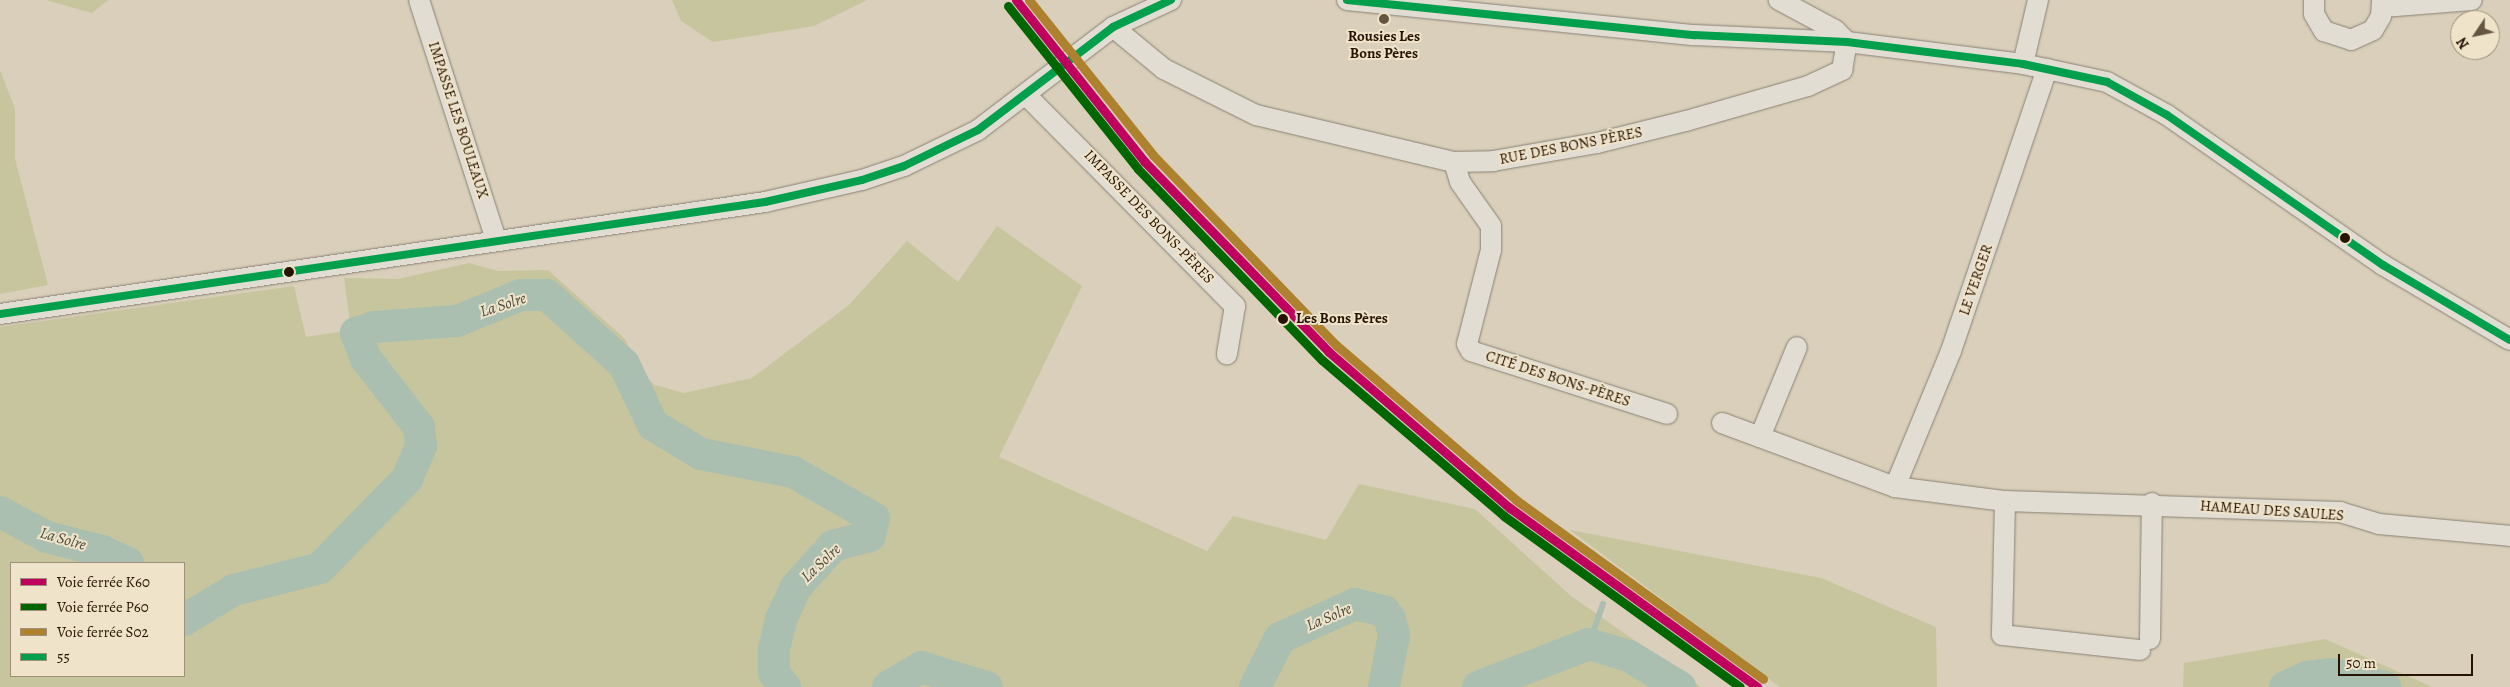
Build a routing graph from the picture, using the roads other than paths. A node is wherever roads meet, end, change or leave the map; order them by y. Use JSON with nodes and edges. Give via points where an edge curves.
{"nodes":[{"id":1,"x":419,"y":0,"type":"edge"},
{"id":2,"x":1171,"y":0,"type":"edge"},
{"id":3,"x":1347,"y":0,"type":"edge"},
{"id":4,"x":1779,"y":0,"type":"edge"},
{"id":5,"x":2038,"y":0,"type":"edge"},
{"id":6,"x":2314,"y":0,"type":"edge"},
{"id":7,"x":2472,"y":0,"type":"edge"},
{"id":8,"x":2382,"y":4,"type":"edge"},
{"id":9,"x":1114,"y":27,"type":"junction"},
{"id":10,"x":1847,"y":42,"type":"junction"},
{"id":11,"x":2023,"y":64,"type":"junction"},
{"id":12,"x":2047,"y":69,"type":"junction"},
{"id":13,"x":1027,"y":96,"type":"junction"},
{"id":14,"x":1454,"y":162,"type":"junction"},
{"id":15,"x":496,"y":240,"type":"junction"},
{"id":16,"x":0,"y":314,"type":"edge"},
{"id":17,"x":2510,"y":340,"type":"edge"},
{"id":18,"x":1797,"y":347,"type":"dead end"},
{"id":19,"x":1227,"y":354,"type":"dead end"},
{"id":20,"x":1667,"y":414,"type":"dead end"},
{"id":21,"x":1722,"y":423,"type":"dead end"},
{"id":22,"x":1760,"y":437,"type":"junction"},
{"id":23,"x":1896,"y":487,"type":"junction"},
{"id":24,"x":2005,"y":501,"type":"junction"},
{"id":25,"x":2152,"y":503,"type":"junction"},
{"id":26,"x":2510,"y":536,"type":"edge"}],
"edges":[{"from":1,"to":15,"type":"street","name":"IMPASSE LES BOULEAUX"},
{"from":2,"to":9,"type":"street"},
{"from":3,"to":10,"type":"street","via":[[1694,35]]},
{"from":4,"to":10,"type":"street","via":[[1835,30]]},
{"from":5,"to":11,"type":"street"},
{"from":6,"to":8,"type":"street","via":[[2318,23],[2341,40],[2366,35],[2378,23]]},
{"from":7,"to":8,"type":"street"},
{"from":9,"to":13,"type":"street"},
{"from":9,"to":14,"type":"street","name":"RUE DES BONS PÈRES","via":[[1164,69],[1236,107],[1309,129]]},
{"from":10,"to":11,"type":"street"},
{"from":10,"to":14,"type":"street","name":"RUE DES BONS PÈRES","via":[[1842,70],[1808,86],[1596,143],[1493,161]]},
{"from":11,"to":12,"type":"street"},
{"from":12,"to":17,"type":"street","via":[[2124,88],[2383,265]]},
{"from":12,"to":23,"type":"street","name":"LE VERGER","via":[[1952,350]]},
{"from":13,"to":15,"type":"street","via":[[959,141],[862,180],[764,202]]},
{"from":13,"to":19,"type":"street","name":"IMPASSE DES BONS-PÈRES","via":[[1235,306]]},
{"from":14,"to":20,"type":"street","name":"CITÉ DES BONS-PÈRES","via":[[1460,182],[1491,226],[1492,250],[1467,344],[1472,351]]},
{"from":15,"to":16,"type":"street"},
{"from":18,"to":22,"type":"street"},
{"from":21,"to":22,"type":"street"},
{"from":22,"to":23,"type":"street"},
{"from":23,"to":24,"type":"street"},
{"from":24,"to":25,"type":"street"},
{"from":24,"to":25,"type":"street","via":[[2002,635],[2145,645]]},
{"from":25,"to":26,"type":"street","name":"HAMEAU DES SAULES","via":[[2340,512],[2379,524]]}]}
